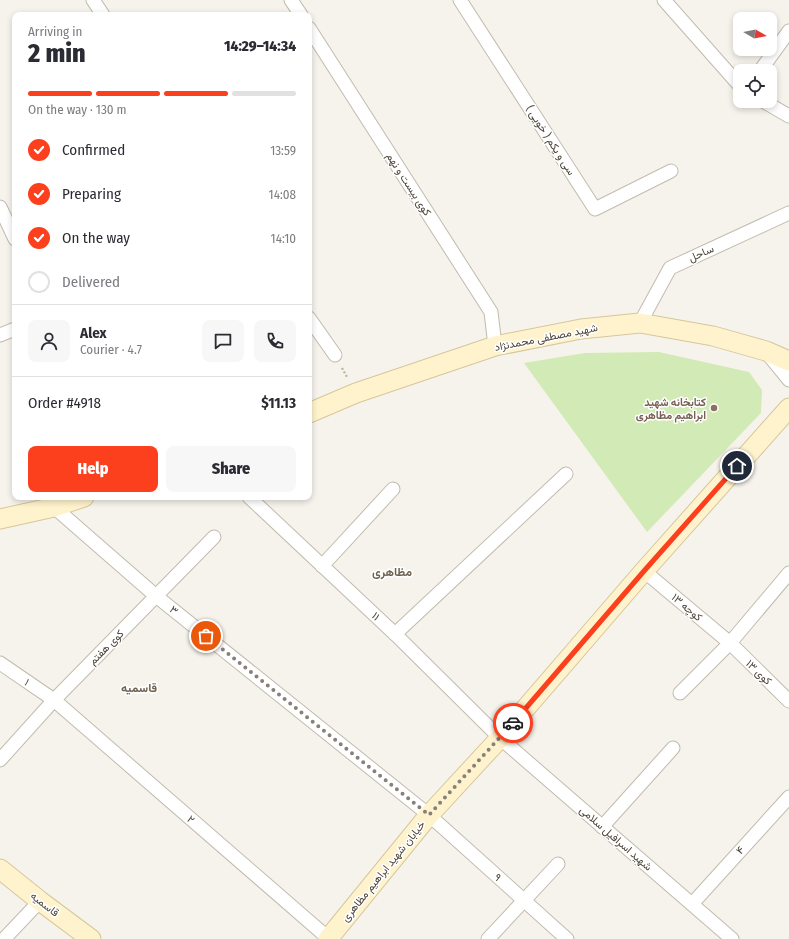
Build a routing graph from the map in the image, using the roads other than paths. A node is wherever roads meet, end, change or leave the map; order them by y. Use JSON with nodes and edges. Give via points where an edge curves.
{"nodes":[{"id":1,"x":93,"y":0,"type":"edge"},
{"id":2,"x":291,"y":0,"type":"edge"},
{"id":3,"x":460,"y":0,"type":"edge"},
{"id":4,"x":664,"y":0,"type":"edge"},
{"id":5,"x":101,"y":12,"type":"edge"},
{"id":6,"x":299,"y":12,"type":"edge"},
{"id":7,"x":789,"y":31,"type":"edge"},
{"id":8,"x":312,"y":33,"type":"edge"},
{"id":9,"x":765,"y":64,"type":"edge"},
{"id":10,"x":733,"y":78,"type":"edge"},
{"id":11,"x":775,"y":108,"type":"edge"},
{"id":12,"x":789,"y":116,"type":"edge"},
{"id":13,"x":672,"y":170,"type":"dead end"},
{"id":14,"x":0,"y":207,"type":"edge"},
{"id":15,"x":789,"y":213,"type":"edge"},
{"id":16,"x":12,"y":233,"type":"edge"},
{"id":17,"x":312,"y":322,"type":"edge"},
{"id":18,"x":640,"y":323,"type":"junction"},
{"id":19,"x":12,"y":330,"type":"edge"},
{"id":20,"x":0,"y":336,"type":"edge"},
{"id":21,"x":495,"y":346,"type":"junction"},
{"id":22,"x":766,"y":352,"type":"junction"},
{"id":23,"x":335,"y":355,"type":"road end"},
{"id":24,"x":789,"y":361,"type":"edge"},
{"id":25,"x":789,"y":380,"type":"edge"},
{"id":26,"x":789,"y":408,"type":"edge"},
{"id":27,"x":312,"y":411,"type":"edge"},
{"id":28,"x":566,"y":474,"type":"dead end"},
{"id":29,"x":393,"y":489,"type":"dead end"},
{"id":30,"x":75,"y":500,"type":"edge"},
{"id":31,"x":251,"y":500,"type":"edge"},
{"id":32,"x":54,"y":507,"type":"junction"},
{"id":33,"x":0,"y":519,"type":"edge"},
{"id":34,"x":214,"y":537,"type":"dead end"},
{"id":35,"x":322,"y":566,"type":"junction"},
{"id":36,"x":644,"y":571,"type":"junction"},
{"id":37,"x":789,"y":573,"type":"edge"},
{"id":38,"x":156,"y":596,"type":"junction"},
{"id":39,"x":395,"y":634,"type":"junction"},
{"id":40,"x":730,"y":644,"type":"junction"},
{"id":41,"x":0,"y":663,"type":"edge"},
{"id":42,"x":680,"y":693,"type":"dead end"},
{"id":43,"x":54,"y":700,"type":"junction"},
{"id":44,"x":789,"y":701,"type":"edge"},
{"id":45,"x":500,"y":738,"type":"junction"},
{"id":46,"x":673,"y":748,"type":"dead end"},
{"id":47,"x":0,"y":760,"type":"edge"},
{"id":48,"x":789,"y":797,"type":"edge"},
{"id":49,"x":429,"y":815,"type":"junction"},
{"id":50,"x":602,"y":827,"type":"junction"},
{"id":51,"x":558,"y":864,"type":"dead end"},
{"id":52,"x":0,"y":869,"type":"edge"},
{"id":53,"x":40,"y":901,"type":"junction"},
{"id":54,"x":524,"y":901,"type":"junction"},
{"id":55,"x":692,"y":904,"type":"junction"},
{"id":56,"x":328,"y":938,"type":"edge"},
{"id":57,"x":4,"y":939,"type":"edge"},
{"id":58,"x":91,"y":939,"type":"edge"},
{"id":59,"x":488,"y":939,"type":"edge"},
{"id":60,"x":567,"y":939,"type":"edge"},
{"id":61,"x":732,"y":939,"type":"edge"}],
"edges":[{"from":1,"to":5,"type":"street"},
{"from":2,"to":6,"type":"street"},
{"from":3,"to":13,"type":"street","name":"سی و یکم ( خویی )","via":[[595,209]]},
{"from":4,"to":10,"type":"street"},
{"from":7,"to":9,"type":"street"},
{"from":8,"to":21,"type":"street","name":"کوی بیست و نهم","via":[[491,312]]},
{"from":11,"to":12,"type":"street"},
{"from":14,"to":16,"type":"street"},
{"from":15,"to":18,"type":"street","name":"ساحل","via":[[670,268]]},
{"from":17,"to":23,"type":"street"},
{"from":18,"to":21,"type":"main road","name":"شهید مصطفی محمدنژاد","via":[[581,329]]},
{"from":18,"to":22,"type":"main road","name":"شهید مصطفی محمدنژاد","via":[[713,336]]},
{"from":19,"to":20,"type":"street"},
{"from":21,"to":27,"type":"main road","name":"شهید مصطفی محمدنژاد","via":[[356,393]]},
{"from":22,"to":24,"type":"main road","name":"شهید مصطفی محمدنژاد"},
{"from":22,"to":25,"type":"street"},
{"from":26,"to":36,"type":"main road","name":"خیابان شهید ابراهیم مظاهری"},
{"from":28,"to":39,"type":"street"},
{"from":29,"to":35,"type":"street"},
{"from":30,"to":32,"type":"main road"},
{"from":31,"to":35,"type":"street","name":"۱۱"},
{"from":32,"to":33,"type":"main road"},
{"from":32,"to":38,"type":"street","name":"۳"},
{"from":34,"to":38,"type":"street","name":"کوی هفتم"},
{"from":35,"to":39,"type":"street","name":"۱۱"},
{"from":36,"to":40,"type":"street","name":"کوچه ۱۳"},
{"from":36,"to":45,"type":"main road","name":"خیابان شهید ابراهیم مظاهری"},
{"from":37,"to":40,"type":"street"},
{"from":38,"to":43,"type":"street","name":"کوی هفتم"},
{"from":38,"to":49,"type":"street","name":"۳"},
{"from":39,"to":45,"type":"street","name":"۱۱"},
{"from":40,"to":42,"type":"street"},
{"from":40,"to":44,"type":"street","name":"کوی ۱۳"},
{"from":41,"to":43,"type":"street","name":"۱"},
{"from":43,"to":47,"type":"street","name":"کوی هفتم"},
{"from":43,"to":56,"type":"street","name":"۲"},
{"from":45,"to":49,"type":"main road","name":"خیابان شهید ابراهیم مظاهری"},
{"from":45,"to":50,"type":"street","name":"شهید اسرافیل سلامی"},
{"from":46,"to":50,"type":"street"},
{"from":48,"to":55,"type":"street","name":"۴"},
{"from":49,"to":54,"type":"street","name":"۹"},
{"from":49,"to":56,"type":"main road","name":"خیابان شهید ابراهیم مظاهری"},
{"from":50,"to":55,"type":"street","name":"شهید اسرافیل سلامی"},
{"from":51,"to":54,"type":"street"},
{"from":52,"to":53,"type":"main road","name":"قاسمیه"},
{"from":53,"to":57,"type":"street"},
{"from":53,"to":58,"type":"main road","name":"قاسمیه"},
{"from":54,"to":59,"type":"street"},
{"from":54,"to":60,"type":"street","name":"۹"},
{"from":55,"to":61,"type":"street","name":"شهید اسرافیل سلامی"}]}
